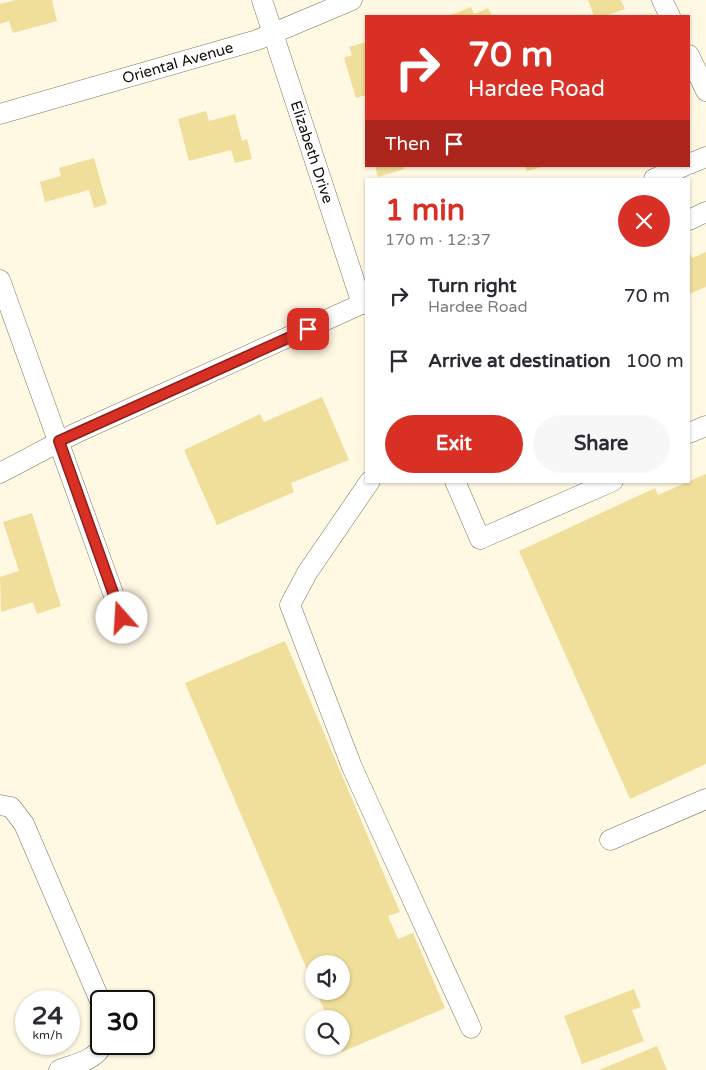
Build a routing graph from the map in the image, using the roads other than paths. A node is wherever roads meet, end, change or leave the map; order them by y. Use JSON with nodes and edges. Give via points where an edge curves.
{"nodes":[{"id":1,"x":262,"y":0,"type":"edge"},
{"id":2,"x":352,"y":0,"type":"edge"},
{"id":3,"x":662,"y":0,"type":"edge"},
{"id":4,"x":670,"y":15,"type":"edge"},
{"id":5,"x":274,"y":33,"type":"junction"},
{"id":6,"x":690,"y":57,"type":"edge"},
{"id":7,"x":706,"y":91,"type":"edge"},
{"id":8,"x":0,"y":114,"type":"edge"},
{"id":9,"x":706,"y":157,"type":"edge"},
{"id":10,"x":690,"y":164,"type":"edge"},
{"id":11,"x":682,"y":167,"type":"edge"},
{"id":12,"x":656,"y":178,"type":"edge"},
{"id":13,"x":706,"y":212,"type":"edge"},
{"id":14,"x":690,"y":220,"type":"edge"},
{"id":15,"x":0,"y":280,"type":"edge"},
{"id":16,"x":364,"y":304,"type":"edge"},
{"id":17,"x":706,"y":426,"type":"edge"},
{"id":18,"x":690,"y":434,"type":"edge"},
{"id":19,"x":59,"y":441,"type":"junction"},
{"id":20,"x":0,"y":472,"type":"edge"},
{"id":21,"x":369,"y":483,"type":"edge"},
{"id":22,"x":456,"y":483,"type":"edge"},
{"id":23,"x":608,"y":483,"type":"edge"},
{"id":24,"x":122,"y":618,"type":"dead end"},
{"id":25,"x":706,"y":799,"type":"edge"},
{"id":26,"x":0,"y":805,"type":"edge"},
{"id":27,"x":610,"y":840,"type":"dead end"},
{"id":28,"x":95,"y":990,"type":"edge"},
{"id":29,"x":471,"y":1028,"type":"dead end"},
{"id":30,"x":95,"y":1055,"type":"edge"},
{"id":31,"x":59,"y":1070,"type":"edge"}],
"edges":[{"from":1,"to":5,"type":"street","name":"Elizabeth Drive"},
{"from":2,"to":5,"type":"street","name":"Oriental Avenue"},
{"from":3,"to":4,"type":"street"},
{"from":5,"to":8,"type":"street","name":"Oriental Avenue","via":[[230,49]]},
{"from":5,"to":16,"type":"street","name":"Elizabeth Drive"},
{"from":6,"to":7,"type":"street"},
{"from":9,"to":10,"type":"street"},
{"from":11,"to":12,"type":"street"},
{"from":13,"to":14,"type":"street"},
{"from":15,"to":19,"type":"street"},
{"from":16,"to":19,"type":"street"},
{"from":17,"to":18,"type":"street"},
{"from":19,"to":20,"type":"street"},
{"from":19,"to":24,"type":"street"},
{"from":21,"to":29,"type":"street","via":[[307,573],[290,605],[352,767]]},
{"from":22,"to":23,"type":"street","via":[[480,539]]},
{"from":25,"to":27,"type":"street"},
{"from":26,"to":28,"type":"street","via":[[11,807],[24,824]]},
{"from":30,"to":31,"type":"street"}]}
